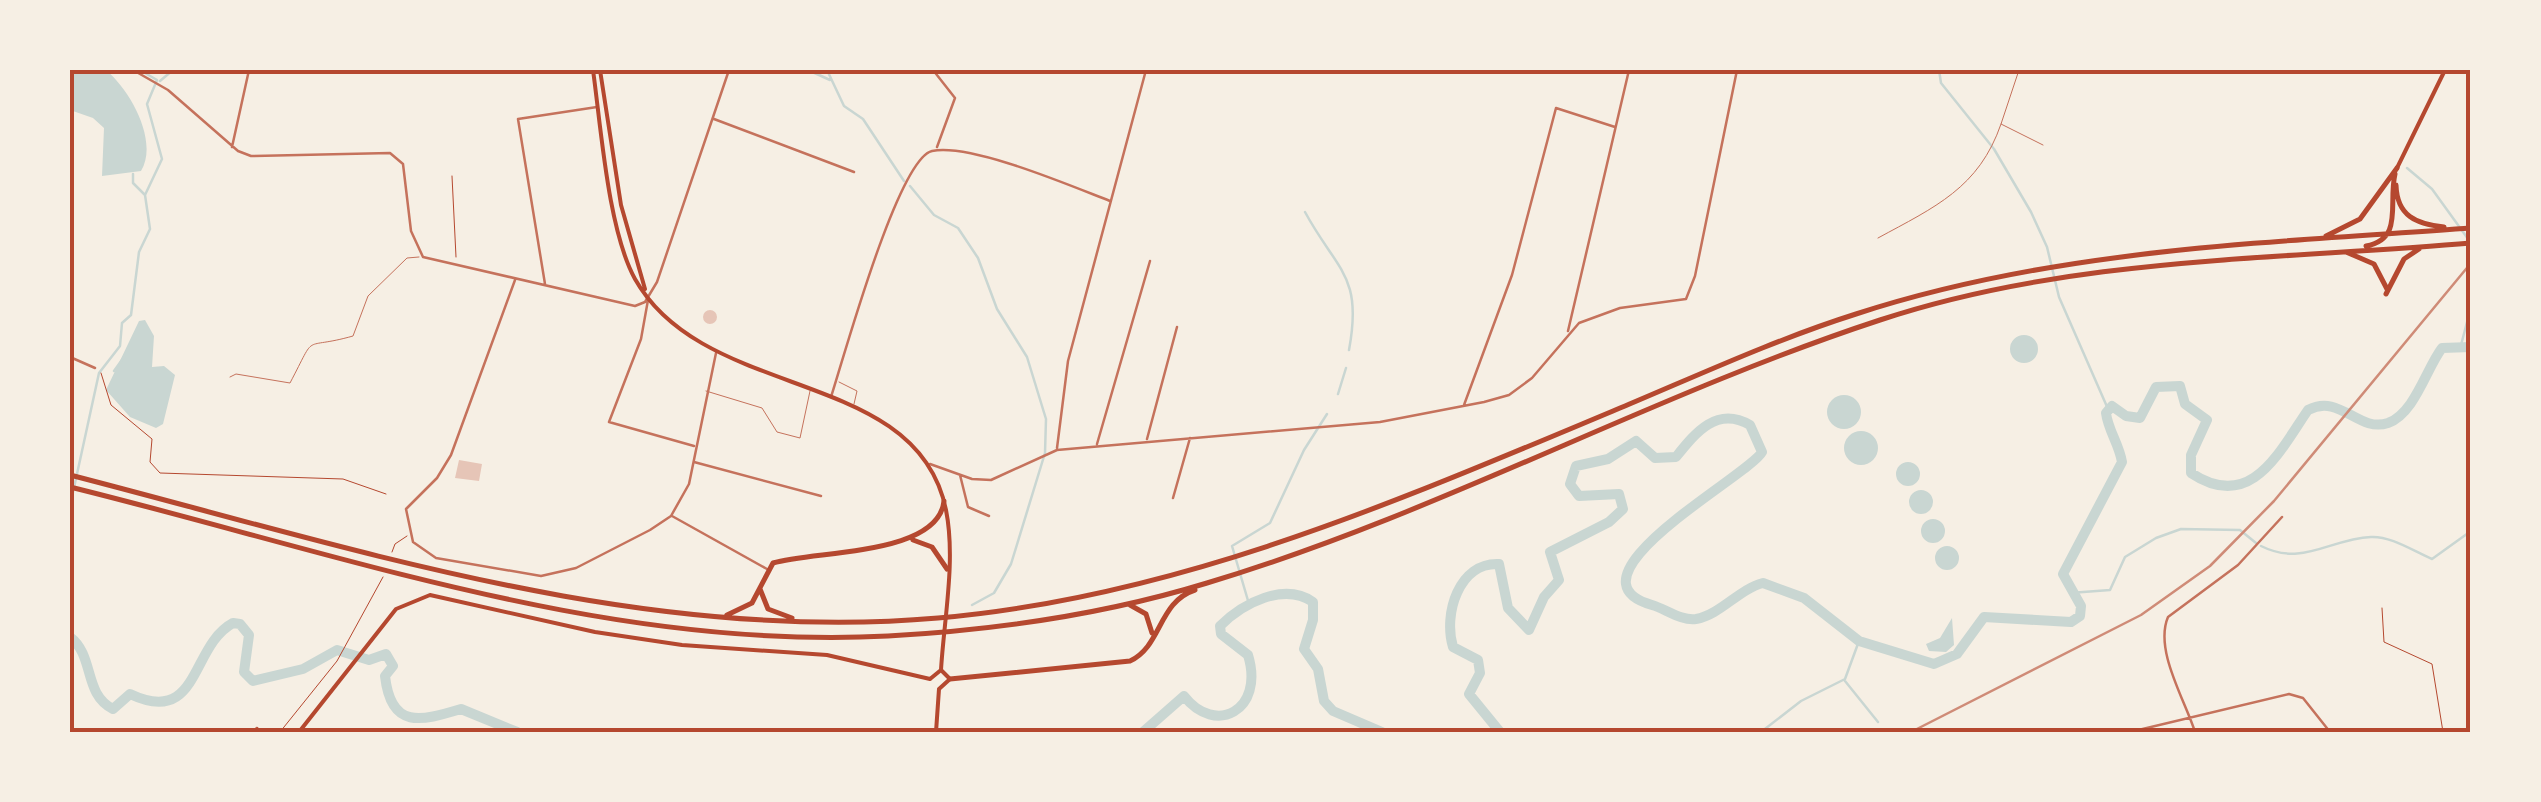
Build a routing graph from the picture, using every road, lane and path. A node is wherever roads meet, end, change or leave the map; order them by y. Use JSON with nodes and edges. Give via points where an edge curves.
{"nodes":[{"id":1,"x":133,"y":70,"type":"edge"},
{"id":2,"x":249,"y":70,"type":"edge"},
{"id":3,"x":596,"y":70,"type":"edge"},
{"id":4,"x":729,"y":70,"type":"edge"},
{"id":5,"x":933,"y":70,"type":"edge"},
{"id":6,"x":1146,"y":70,"type":"edge"},
{"id":7,"x":1628,"y":70,"type":"edge"},
{"id":8,"x":1737,"y":70,"type":"edge"},
{"id":9,"x":2019,"y":70,"type":"edge"},
{"id":10,"x":2445,"y":70,"type":"edge"},
{"id":11,"x":602,"y":106,"type":"junction"},
{"id":12,"x":713,"y":118,"type":"junction"},
{"id":13,"x":2000,"y":124,"type":"junction"},
{"id":14,"x":1616,"y":127,"type":"junction"},
{"id":15,"x":2043,"y":145,"type":"dead end"},
{"id":16,"x":232,"y":148,"type":"junction"},
{"id":17,"x":936,"y":150,"type":"junction"},
{"id":18,"x":2396,"y":171,"type":"junction"},
{"id":19,"x":854,"y":172,"type":"dead end"},
{"id":20,"x":452,"y":176,"type":"dead end"},
{"id":21,"x":1110,"y":201,"type":"junction"},
{"id":22,"x":2471,"y":228,"type":"edge"},
{"id":23,"x":2457,"y":229,"type":"junction"},
{"id":24,"x":2391,"y":234,"type":"junction"},
{"id":25,"x":1878,"y":238,"type":"dead end"},
{"id":26,"x":2312,"y":240,"type":"junction"},
{"id":27,"x":2471,"y":243,"type":"edge"},
{"id":28,"x":2435,"y":246,"type":"junction"},
{"id":29,"x":2344,"y":251,"type":"junction"},
{"id":30,"x":423,"y":257,"type":"junction"},
{"id":31,"x":1150,"y":260,"type":"dead end"},
{"id":32,"x":456,"y":265,"type":"junction"},
{"id":33,"x":516,"y":278,"type":"junction"},
{"id":34,"x":546,"y":285,"type":"junction"},
{"id":35,"x":647,"y":292,"type":"junction"},
{"id":36,"x":1177,"y":326,"type":"dead end"},
{"id":37,"x":1568,"y":332,"type":"junction"},
{"id":38,"x":716,"y":353,"type":"junction"},
{"id":39,"x":70,"y":356,"type":"edge"},
{"id":40,"x":97,"y":370,"type":"joint"},
{"id":41,"x":230,"y":377,"type":"dead end"},
{"id":42,"x":836,"y":381,"type":"junction"},
{"id":43,"x":706,"y":391,"type":"junction"},
{"id":44,"x":810,"y":391,"type":"junction"},
{"id":45,"x":831,"y":398,"type":"junction"},
{"id":46,"x":1464,"y":406,"type":"junction"},
{"id":47,"x":852,"y":407,"type":"junction"},
{"id":48,"x":1190,"y":436,"type":"junction"},
{"id":49,"x":1147,"y":441,"type":"junction"},
{"id":50,"x":696,"y":446,"type":"junction"},
{"id":51,"x":1097,"y":446,"type":"junction"},
{"id":52,"x":1057,"y":450,"type":"junction"},
{"id":53,"x":693,"y":462,"type":"junction"},
{"id":54,"x":929,"y":464,"type":"junction"},
{"id":55,"x":960,"y":474,"type":"junction"},
{"id":56,"x":74,"y":476,"type":"edge"},
{"id":57,"x":74,"y":488,"type":"edge"},
{"id":58,"x":386,"y":494,"type":"dead end"},
{"id":59,"x":821,"y":496,"type":"dead end"},
{"id":60,"x":1173,"y":498,"type":"dead end"},
{"id":61,"x":944,"y":501,"type":"junction"},
{"id":62,"x":671,"y":516,"type":"junction"},
{"id":63,"x":989,"y":516,"type":"dead end"},
{"id":64,"x":2282,"y":518,"type":"dead end"},
{"id":65,"x":411,"y":534,"type":"junction"},
{"id":66,"x":905,"y":540,"type":"junction"},
{"id":67,"x":390,"y":558,"type":"dead end"},
{"id":68,"x":766,"y":569,"type":"junction"},
{"id":69,"x":947,"y":569,"type":"junction"},
{"id":70,"x":385,"y":572,"type":"dead end"},
{"id":71,"x":1208,"y":583,"type":"junction"},
{"id":72,"x":760,"y":589,"type":"junction"},
{"id":73,"x":1111,"y":608,"type":"junction"},
{"id":74,"x":2382,"y":608,"type":"dead end"},
{"id":75,"x":699,"y":615,"type":"junction"},
{"id":76,"x":819,"y":622,"type":"junction"},
{"id":77,"x":1153,"y":636,"type":"junction"},
{"id":78,"x":941,"y":670,"type":"junction"},
{"id":79,"x":930,"y":679,"type":"junction"},
{"id":80,"x":950,"y":680,"type":"junction"},
{"id":81,"x":939,"y":689,"type":"junction"},
{"id":82,"x":2191,"y":718,"type":"junction"},
{"id":83,"x":250,"y":732,"type":"edge"},
{"id":84,"x":263,"y":732,"type":"edge"},
{"id":85,"x":280,"y":732,"type":"edge"},
{"id":86,"x":298,"y":732,"type":"edge"},
{"id":87,"x":936,"y":732,"type":"edge"},
{"id":88,"x":2130,"y":732,"type":"edge"},
{"id":89,"x":2196,"y":732,"type":"edge"},
{"id":90,"x":2330,"y":732,"type":"edge"},
{"id":91,"x":2444,"y":732,"type":"edge"}],
"edges":[{"from":1,"to":16,"type":"street"},
{"from":2,"to":16,"type":"street"},
{"from":3,"to":11,"type":"main road"},
{"from":4,"to":12,"type":"street"},
{"from":5,"to":17,"type":"street","via":[[954,98]]},
{"from":6,"to":21,"type":"street"},
{"from":7,"to":14,"type":"street"},
{"from":8,"to":37,"type":"street","via":[[1686,300],[1620,308]]},
{"from":9,"to":13,"type":"lane"},
{"from":10,"to":18,"type":"main road"},
{"from":11,"to":34,"type":"street","via":[[518,119]]},
{"from":11,"to":35,"type":"main road"},
{"from":12,"to":19,"type":"street"},
{"from":12,"to":35,"type":"street"},
{"from":13,"to":15,"type":"lane"},
{"from":13,"to":25,"type":"lane","via":[[1977,172]]},
{"from":14,"to":37,"type":"street"},
{"from":14,"to":46,"type":"street","via":[[1556,108],[1512,274]]},
{"from":16,"to":30,"type":"street","via":[[252,156],[390,153],[403,164],[412,231]]},
{"from":17,"to":21,"type":"street","via":[[978,155]]},
{"from":17,"to":42,"type":"street","via":[[912,166]]},
{"from":18,"to":23,"type":"highway","via":[[2398,201],[2408,218]]},
{"from":18,"to":24,"type":"highway"},
{"from":18,"to":26,"type":"highway","via":[[2355,224]]},
{"from":20,"to":32,"type":"path"},
{"from":21,"to":52,"type":"street","via":[[1068,360]]},
{"from":22,"to":23,"type":"highway"},
{"from":23,"to":24,"type":"highway"},
{"from":24,"to":26,"type":"highway"},
{"from":24,"to":29,"type":"highway","via":[[2381,243]]},
{"from":26,"to":76,"type":"highway","via":[[2112,256],[1927,292],[1816,328],[1416,493],[1204,568],[1043,606]]},
{"from":27,"to":28,"type":"highway"},
{"from":28,"to":29,"type":"highway"},
{"from":28,"to":29,"type":"highway","via":[[2404,259],[2386,294],[2374,264]]},
{"from":29,"to":71,"type":"highway","via":[[2113,270],[1886,318],[1438,499]]},
{"from":30,"to":32,"type":"street"},
{"from":30,"to":41,"type":"lane","via":[[408,258],[368,296],[353,336],[309,346],[290,383]]},
{"from":31,"to":51,"type":"street"},
{"from":32,"to":33,"type":"street"},
{"from":33,"to":34,"type":"street"},
{"from":33,"to":65,"type":"street","via":[[451,455],[435,480],[408,502]]},
{"from":34,"to":35,"type":"street","via":[[635,306],[642,306]]},
{"from":35,"to":38,"type":"main road","via":[[680,330]]},
{"from":35,"to":50,"type":"street","via":[[641,339],[609,422]]},
{"from":36,"to":49,"type":"street"},
{"from":37,"to":46,"type":"street","via":[[1532,378],[1509,395]]},
{"from":38,"to":43,"type":"street"},
{"from":38,"to":44,"type":"main road"},
{"from":39,"to":40,"type":"street"},
{"from":40,"to":58,"type":"path","via":[[111,405],[152,438],[150,462],[160,472],[343,479]]},
{"from":42,"to":45,"type":"street"},
{"from":42,"to":47,"type":"lane","via":[[858,391]]},
{"from":43,"to":44,"type":"lane","via":[[762,408],[777,432],[800,438]]},
{"from":43,"to":50,"type":"street"},
{"from":44,"to":45,"type":"main road"},
{"from":45,"to":47,"type":"main road"},
{"from":46,"to":48,"type":"street","via":[[1380,422]]},
{"from":47,"to":54,"type":"main road","via":[[900,432]]},
{"from":48,"to":49,"type":"street"},
{"from":48,"to":60,"type":"street"},
{"from":49,"to":51,"type":"street"},
{"from":50,"to":53,"type":"street"},
{"from":51,"to":52,"type":"street"},
{"from":52,"to":55,"type":"street","via":[[991,480]]},
{"from":53,"to":59,"type":"street"},
{"from":53,"to":62,"type":"street"},
{"from":54,"to":55,"type":"street"},
{"from":54,"to":61,"type":"main road"},
{"from":55,"to":63,"type":"street","via":[[968,507]]},
{"from":56,"to":75,"type":"highway","via":[[477,578]]},
{"from":57,"to":73,"type":"highway","via":[[483,594],[672,628],[886,636]]},
{"from":61,"to":66,"type":"highway","via":[[936,524]]},
{"from":61,"to":69,"type":"main road"},
{"from":62,"to":65,"type":"street","via":[[576,568],[540,576],[436,558]]},
{"from":62,"to":68,"type":"street"},
{"from":64,"to":82,"type":"street","via":[[2164,626]]},
{"from":65,"to":67,"type":"path","via":[[395,544]]},
{"from":66,"to":68,"type":"highway","via":[[783,560]]},
{"from":66,"to":69,"type":"highway","via":[[932,546]]},
{"from":68,"to":72,"type":"highway"},
{"from":69,"to":78,"type":"main road"},
{"from":70,"to":85,"type":"path","via":[[337,661]]},
{"from":71,"to":73,"type":"highway"},
{"from":71,"to":77,"type":"highway","via":[[1174,600]]},
{"from":72,"to":75,"type":"highway","via":[[739,612]]},
{"from":72,"to":76,"type":"highway","via":[[773,612]]},
{"from":73,"to":77,"type":"highway","via":[[1141,609]]},
{"from":74,"to":91,"type":"path","via":[[2384,642],[2432,664]]},
{"from":75,"to":76,"type":"highway"},
{"from":77,"to":80,"type":"highway","via":[[1142,654],[1125,662]]},
{"from":78,"to":79,"type":"main road"},
{"from":78,"to":80,"type":"main road"},
{"from":79,"to":81,"type":"main road"},
{"from":79,"to":86,"type":"main road","via":[[827,655],[596,632],[442,595],[396,609]]},
{"from":80,"to":81,"type":"main road"},
{"from":81,"to":87,"type":"main road"},
{"from":82,"to":88,"type":"street"},
{"from":82,"to":89,"type":"street"},
{"from":82,"to":90,"type":"street","via":[[2294,694]]},
{"from":83,"to":84,"type":"path"}]}
